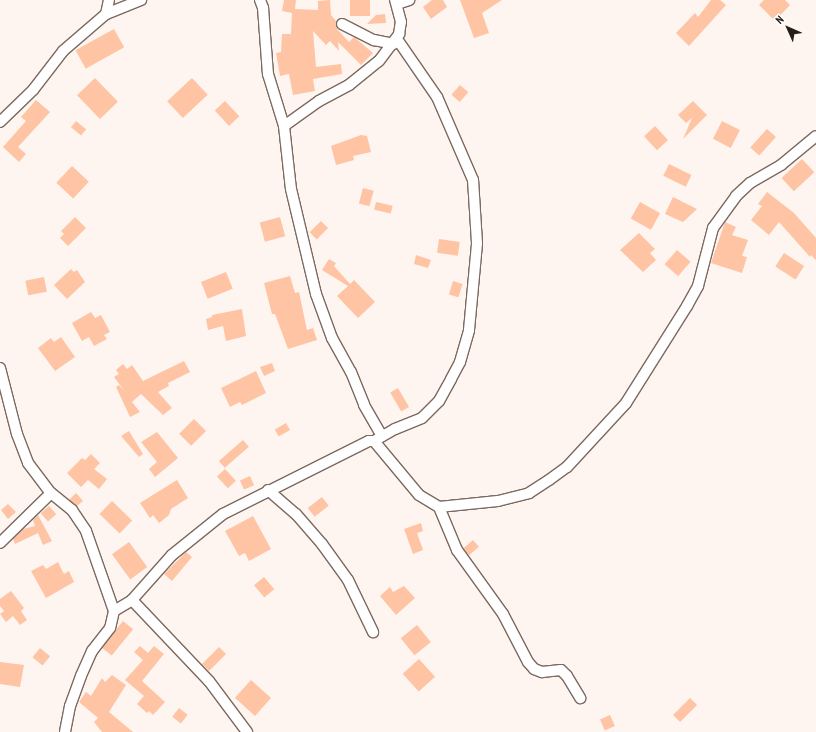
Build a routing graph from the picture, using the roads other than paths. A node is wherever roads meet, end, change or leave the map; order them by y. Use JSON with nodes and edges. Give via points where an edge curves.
{"nodes":[{"id":1,"x":109,"y":0,"type":"edge"},
{"id":2,"x":141,"y":0,"type":"edge"},
{"id":3,"x":260,"y":0,"type":"edge"},
{"id":4,"x":409,"y":0,"type":"edge"},
{"id":5,"x":396,"y":2,"type":"edge"},
{"id":6,"x":106,"y":14,"type":"junction"},
{"id":7,"x":342,"y":24,"type":"dead end"},
{"id":8,"x":395,"y":41,"type":"junction"},
{"id":9,"x":0,"y":122,"type":"edge"},
{"id":10,"x":284,"y":126,"type":"junction"},
{"id":11,"x":816,"y":136,"type":"edge"},
{"id":12,"x":0,"y":368,"type":"edge"},
{"id":13,"x":378,"y":439,"type":"junction"},
{"id":14,"x":268,"y":490,"type":"junction"},
{"id":15,"x":51,"y":492,"type":"junction"},
{"id":16,"x":439,"y":507,"type":"junction"},
{"id":17,"x":0,"y":543,"type":"edge"},
{"id":18,"x":132,"y":600,"type":"junction"},
{"id":19,"x":114,"y":611,"type":"junction"},
{"id":20,"x":373,"y":632,"type":"dead end"},
{"id":21,"x":580,"y":698,"type":"dead end"},
{"id":22,"x":65,"y":732,"type":"edge"},
{"id":23,"x":247,"y":732,"type":"edge"}],
"edges":[{"from":1,"to":6,"type":"street"},
{"from":2,"to":6,"type":"street"},
{"from":3,"to":10,"type":"street","via":[[263,8],[268,74]]},
{"from":4,"to":5,"type":"street"},
{"from":5,"to":8,"type":"street","via":[[401,22]]},
{"from":6,"to":9,"type":"street","via":[[67,46],[32,90]]},
{"from":7,"to":8,"type":"street","via":[[374,40]]},
{"from":8,"to":10,"type":"street","via":[[365,74],[319,101]]},
{"from":8,"to":13,"type":"street","via":[[436,97],[473,180],[477,243],[469,330],[460,362],[439,401],[422,418]]},
{"from":10,"to":13,"type":"street","via":[[291,189],[316,294],[332,338],[351,372]]},
{"from":11,"to":16,"type":"street","via":[[781,165],[750,183],[725,210],[708,241],[698,286],[687,306],[626,403],[567,467],[529,493],[498,501]]},
{"from":12,"to":15,"type":"street","via":[[17,434],[28,463]]},
{"from":13,"to":14,"type":"street","via":[[342,452]]},
{"from":13,"to":16,"type":"street","via":[[419,495]]},
{"from":14,"to":18,"type":"street","via":[[242,502],[204,529],[172,555]]},
{"from":14,"to":20,"type":"street","via":[[296,514],[322,544],[348,580]]},
{"from":15,"to":17,"type":"street"},
{"from":15,"to":19,"type":"street","via":[[72,510],[86,531]]},
{"from":16,"to":21,"type":"street","via":[[457,550],[503,614],[528,662],[534,669],[542,672],[560,670],[567,676]]},
{"from":18,"to":19,"type":"street"},
{"from":18,"to":23,"type":"street","via":[[209,681]]},
{"from":19,"to":22,"type":"street","via":[[110,628],[92,651],[78,684]]}]}
